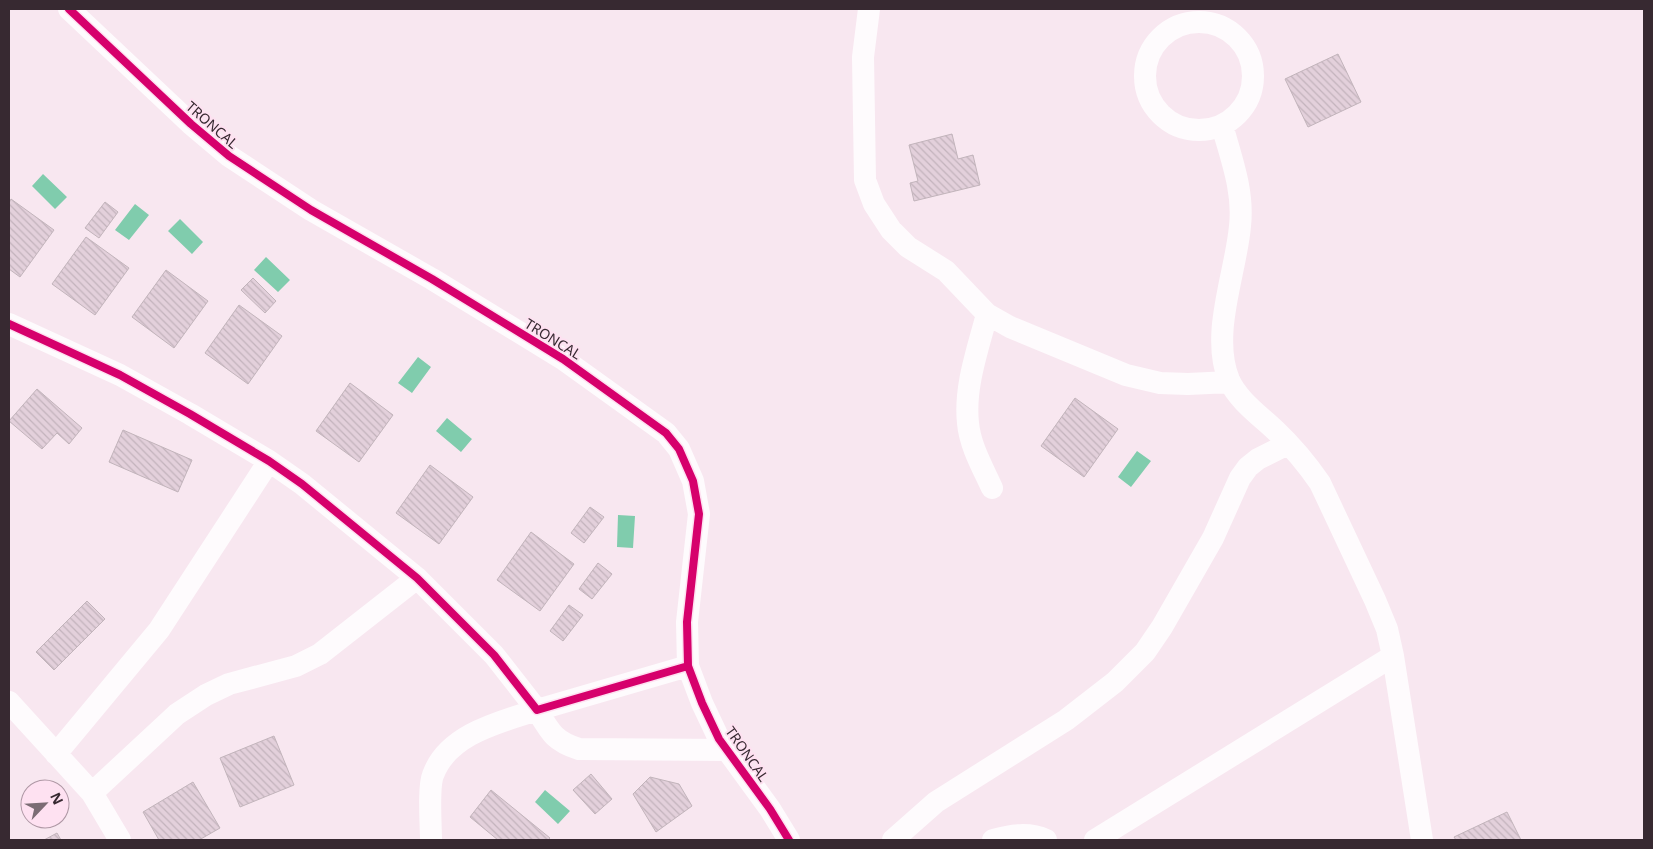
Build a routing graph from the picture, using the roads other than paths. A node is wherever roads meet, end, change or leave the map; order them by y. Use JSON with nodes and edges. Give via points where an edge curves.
{"nodes":[{"id":1,"x":69,"y":9,"type":"edge"},
{"id":2,"x":870,"y":9,"type":"edge"},
{"id":3,"x":1222,"y":125,"type":"junction"},
{"id":4,"x":987,"y":314,"type":"junction"},
{"id":5,"x":9,"y":324,"type":"edge"},
{"id":6,"x":1230,"y":382,"type":"junction"},
{"id":7,"x":1288,"y":444,"type":"junction"},
{"id":8,"x":268,"y":461,"type":"junction"},
{"id":9,"x":992,"y":488,"type":"dead end"},
{"id":10,"x":417,"y":578,"type":"junction"},
{"id":11,"x":1393,"y":656,"type":"junction"},
{"id":12,"x":688,"y":666,"type":"junction"},
{"id":13,"x":9,"y":702,"type":"edge"},
{"id":14,"x":537,"y":710,"type":"junction"},
{"id":15,"x":727,"y":750,"type":"junction"},
{"id":16,"x":56,"y":754,"type":"junction"},
{"id":17,"x":92,"y":794,"type":"junction"},
{"id":18,"x":904,"y":836,"type":"edge"},
{"id":19,"x":120,"y":840,"type":"edge"},
{"id":20,"x":431,"y":840,"type":"edge"},
{"id":21,"x":789,"y":840,"type":"edge"},
{"id":22,"x":993,"y":840,"type":"edge"},
{"id":23,"x":1046,"y":840,"type":"edge"},
{"id":24,"x":1095,"y":840,"type":"edge"},
{"id":25,"x":1422,"y":840,"type":"edge"}],
"edges":[{"from":1,"to":12,"type":"street","name":"TRONCAL","via":[[228,156],[311,210],[564,359],[666,433],[679,449],[693,481],[700,514],[687,622]]},
{"from":2,"to":4,"type":"street","via":[[863,56],[865,180],[874,204],[891,230],[908,247],[946,272]]},
{"from":3,"to":3,"type":"street","via":[[1237,115],[1247,101],[1252,67],[1246,50],[1236,36],[1221,26],[1204,22],[1170,29],[1157,41],[1148,57],[1144,75],[1147,93],[1156,109],[1170,122],[1186,129],[1205,130]]},
{"from":3,"to":6,"type":"street","via":[[1240,191],[1241,225],[1221,339]]},
{"from":4,"to":6,"type":"street","via":[[1010,327],[1126,375],[1160,383]]},
{"from":4,"to":9,"type":"street","via":[[967,398],[973,445]]},
{"from":5,"to":8,"type":"street","via":[[120,375]]},
{"from":6,"to":7,"type":"street","via":[[1245,403]]},
{"from":7,"to":11,"type":"street","via":[[1320,482],[1375,600],[1387,629]]},
{"from":7,"to":18,"type":"street","via":[[1248,466],[1214,538],[1145,652],[1115,682],[1066,720],[936,802]]},
{"from":8,"to":10,"type":"street","via":[[302,484]]},
{"from":8,"to":16,"type":"street","via":[[159,630]]},
{"from":10,"to":14,"type":"street","via":[[494,655]]},
{"from":10,"to":17,"type":"street","via":[[320,654],[296,666],[229,684],[177,714]]},
{"from":11,"to":24,"type":"street"},
{"from":11,"to":25,"type":"street"},
{"from":12,"to":14,"type":"street"},
{"from":12,"to":15,"type":"street","name":"TRONCAL","via":[[702,703]]},
{"from":13,"to":16,"type":"street"},
{"from":14,"to":15,"type":"street","via":[[554,736],[579,749]]},
{"from":14,"to":20,"type":"street","via":[[498,722],[465,738],[444,756],[432,776]]},
{"from":15,"to":21,"type":"street","name":"TRONCAL"},
{"from":16,"to":17,"type":"street"},
{"from":17,"to":19,"type":"street"},
{"from":22,"to":23,"type":"street","via":[[1018,835]]}]}
